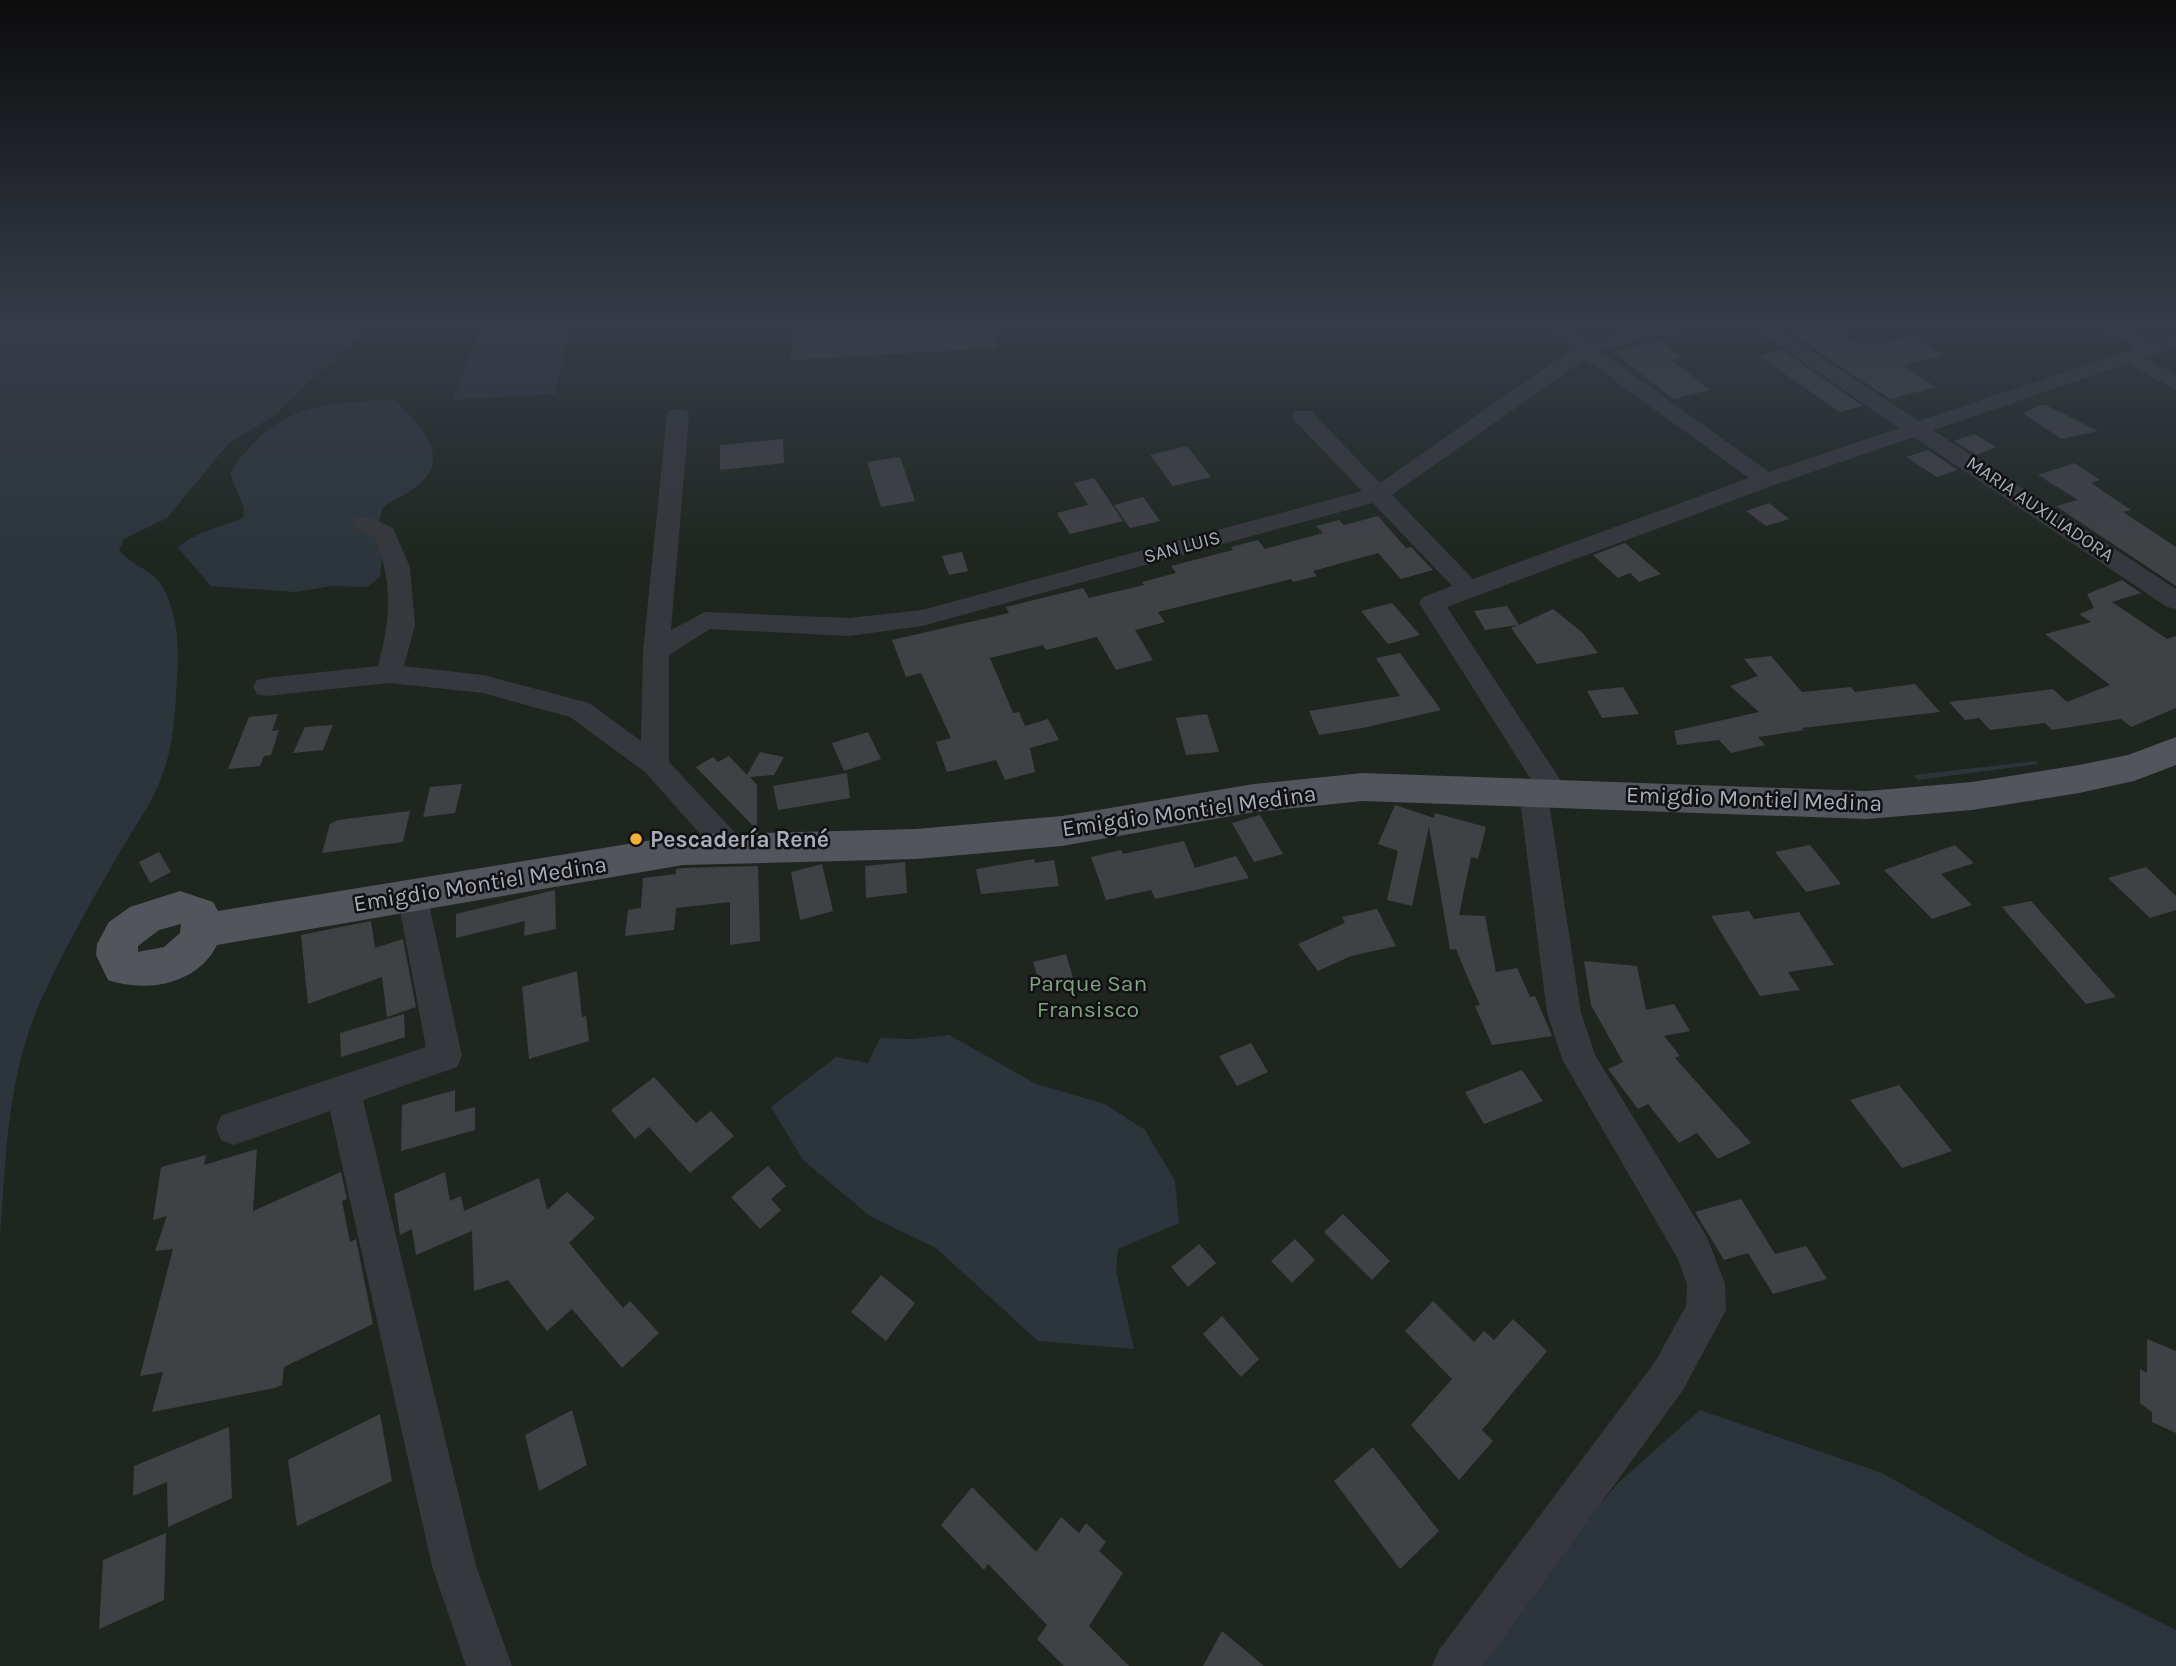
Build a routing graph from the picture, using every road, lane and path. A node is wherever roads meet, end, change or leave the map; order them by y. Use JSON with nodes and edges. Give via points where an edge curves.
{"nodes":[{"id":1,"x":1506,"y":405,"type":"edge"},
{"id":2,"x":1662,"y":405,"type":"edge"},
{"id":3,"x":1883,"y":405,"type":"edge"},
{"id":4,"x":1986,"y":405,"type":"edge"},
{"id":5,"x":678,"y":415,"type":"dead end"},
{"id":6,"x":1303,"y":416,"type":"dead end"},
{"id":7,"x":1919,"y":428,"type":"junction"},
{"id":8,"x":1766,"y":480,"type":"junction"},
{"id":9,"x":1379,"y":494,"type":"junction"},
{"id":10,"x":363,"y":523,"type":"dead end"},
{"id":11,"x":1464,"y":585,"type":"junction"},
{"id":12,"x":2176,"y":601,"type":"edge"},
{"id":13,"x":656,"y":650,"type":"junction"},
{"id":14,"x":389,"y":674,"type":"junction"},
{"id":15,"x":266,"y":687,"type":"dead end"},
{"id":16,"x":2176,"y":750,"type":"edge"},
{"id":17,"x":655,"y":765,"type":"junction"},
{"id":18,"x":1544,"y":792,"type":"junction"},
{"id":19,"x":730,"y":847,"type":"junction"},
{"id":20,"x":412,"y":895,"type":"junction"},
{"id":21,"x":202,"y":931,"type":"dead end"},
{"id":22,"x":343,"y":1091,"type":"junction"},
{"id":23,"x":234,"y":1128,"type":"dead end"},
{"id":24,"x":489,"y":1666,"type":"edge"},
{"id":25,"x":1455,"y":1666,"type":"edge"}],
"edges":[{"from":1,"to":9,"type":"street","name":"SAN LUIS"},
{"from":2,"to":8,"type":"street"},
{"from":3,"to":7,"type":"street","name":"MARIA AUXILIADORA"},
{"from":4,"to":7,"type":"street"},
{"from":5,"to":13,"type":"street"},
{"from":6,"to":9,"type":"street"},
{"from":7,"to":8,"type":"street"},
{"from":7,"to":12,"type":"street","name":"MARIA AUXILIADORA"},
{"from":8,"to":11,"type":"street"},
{"from":9,"to":11,"type":"street"},
{"from":9,"to":13,"type":"street","name":"SAN LUIS","via":[[922,618],[849,627],[705,620]]},
{"from":10,"to":14,"type":"street","via":[[385,533],[398,567],[402,625]]},
{"from":11,"to":18,"type":"street","via":[[1432,603]]},
{"from":13,"to":17,"type":"street"},
{"from":14,"to":15,"type":"street"},
{"from":14,"to":17,"type":"street","via":[[483,684],[579,710]]},
{"from":16,"to":18,"type":"main road","name":"Emigdio Montiel Medina","via":[[2134,767],[2079,779],[1898,803],[1799,804]]},
{"from":17,"to":19,"type":"street"},
{"from":18,"to":19,"type":"main road","name":"Emigdio Montiel Medina","via":[[1363,787],[1254,797],[1062,831],[916,844]]},
{"from":18,"to":25,"type":"street","via":[[1564,1013],[1580,1061],[1694,1250],[1706,1284],[1706,1310],[1670,1376]]},
{"from":19,"to":20,"type":"main road","name":"Emigdio Montiel Medina","via":[[683,850]]},
{"from":20,"to":21,"type":"main road","name":"Emigdio Montiel Medina"},
{"from":20,"to":22,"type":"street","via":[[445,1056]]},
{"from":22,"to":23,"type":"street"},
{"from":22,"to":24,"type":"street","via":[[453,1566]]}]}
